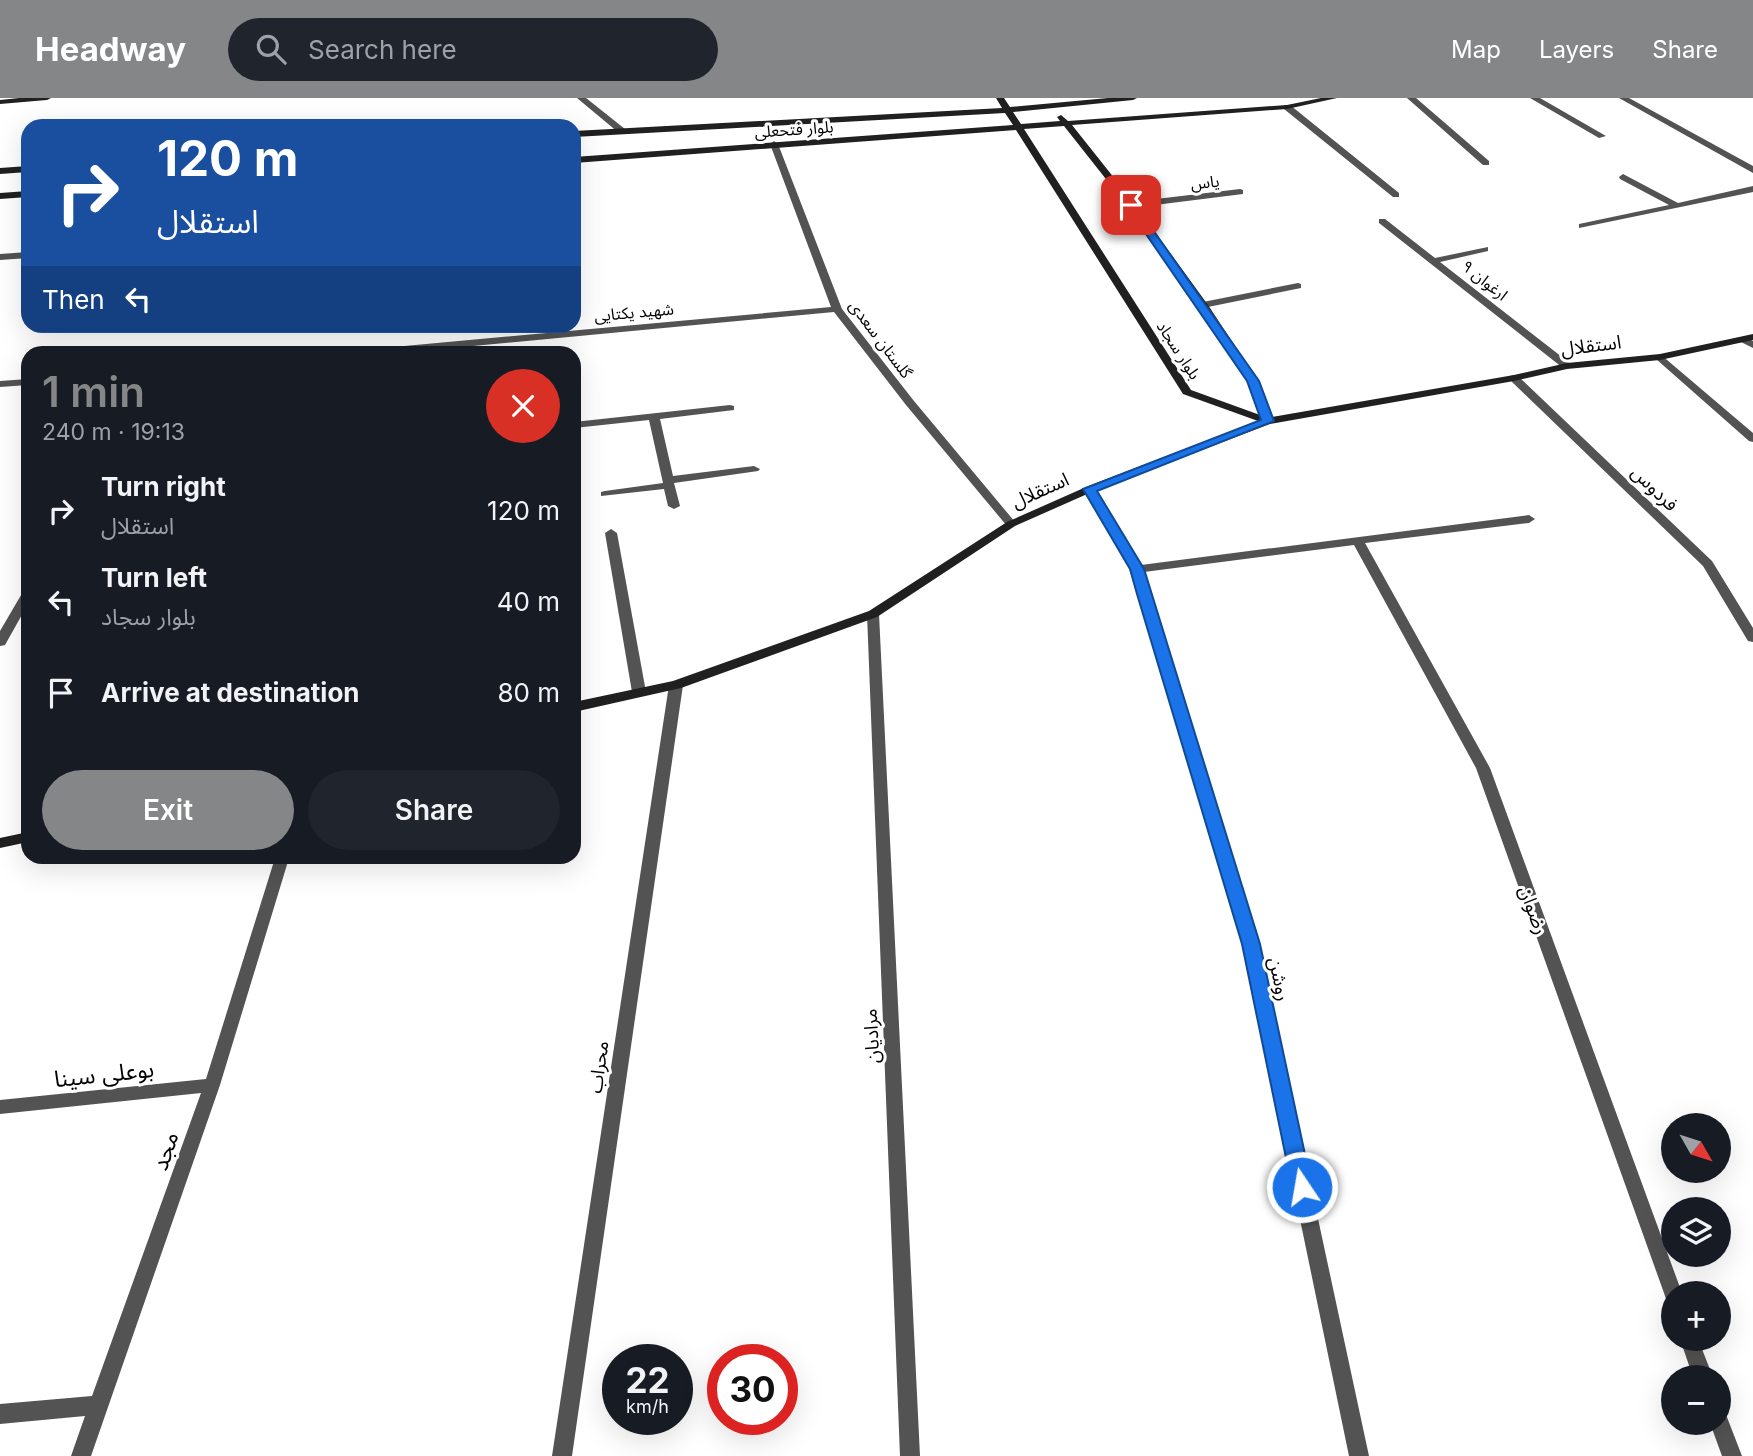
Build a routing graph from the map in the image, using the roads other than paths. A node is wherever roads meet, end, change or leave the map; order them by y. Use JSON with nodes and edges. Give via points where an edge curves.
{"nodes":[{"id":1,"x":47,"y":98,"type":"edge"},
{"id":2,"x":581,"y":98,"type":"edge"},
{"id":3,"x":1000,"y":98,"type":"edge"},
{"id":4,"x":1133,"y":98,"type":"edge"},
{"id":5,"x":1333,"y":98,"type":"edge"},
{"id":6,"x":1411,"y":98,"type":"edge"},
{"id":7,"x":1534,"y":98,"type":"edge"},
{"id":8,"x":1623,"y":98,"type":"edge"},
{"id":9,"x":1050,"y":101,"type":"edge"},
{"id":10,"x":0,"y":102,"type":"edge"},
{"id":11,"x":1287,"y":107,"type":"junction"},
{"id":12,"x":1007,"y":110,"type":"junction"},
{"id":13,"x":1064,"y":122,"type":"junction"},
{"id":14,"x":1016,"y":126,"type":"junction"},
{"id":15,"x":622,"y":131,"type":"junction"},
{"id":16,"x":581,"y":134,"type":"edge"},
{"id":17,"x":1602,"y":136,"type":"dead end"},
{"id":18,"x":774,"y":144,"type":"junction"},
{"id":19,"x":581,"y":159,"type":"edge"},
{"id":20,"x":1486,"y":163,"type":"dead end"},
{"id":21,"x":21,"y":170,"type":"edge"},
{"id":22,"x":1753,"y":170,"type":"edge"},
{"id":23,"x":0,"y":171,"type":"edge"},
{"id":24,"x":1623,"y":177,"type":"dead end"},
{"id":25,"x":1753,"y":190,"type":"edge"},
{"id":26,"x":1240,"y":192,"type":"dead end"},
{"id":27,"x":21,"y":194,"type":"edge"},
{"id":28,"x":1396,"y":195,"type":"dead end"},
{"id":29,"x":0,"y":196,"type":"edge"},
{"id":30,"x":1131,"y":205,"type":"junction"},
{"id":31,"x":1678,"y":206,"type":"junction"},
{"id":32,"x":1382,"y":221,"type":"dead end"},
{"id":33,"x":1582,"y":226,"type":"dead end"},
{"id":34,"x":1485,"y":249,"type":"dead end"},
{"id":35,"x":21,"y":256,"type":"edge"},
{"id":36,"x":0,"y":257,"type":"edge"},
{"id":37,"x":1436,"y":260,"type":"junction"},
{"id":38,"x":1298,"y":286,"type":"dead end"},
{"id":39,"x":1203,"y":305,"type":"junction"},
{"id":40,"x":837,"y":309,"type":"junction"},
{"id":41,"x":581,"y":328,"type":"edge"},
{"id":42,"x":534,"y":333,"type":"edge"},
{"id":43,"x":1750,"y":341,"type":"edge"},
{"id":44,"x":420,"y":346,"type":"edge"},
{"id":45,"x":1660,"y":357,"type":"junction"},
{"id":46,"x":1567,"y":366,"type":"junction"},
{"id":47,"x":1514,"y":378,"type":"junction"},
{"id":48,"x":21,"y":382,"type":"edge"},
{"id":49,"x":0,"y":384,"type":"edge"},
{"id":50,"x":730,"y":408,"type":"dead end"},
{"id":51,"x":654,"y":418,"type":"junction"},
{"id":52,"x":1268,"y":421,"type":"junction"},
{"id":53,"x":581,"y":424,"type":"edge"},
{"id":54,"x":1753,"y":439,"type":"edge"},
{"id":55,"x":754,"y":469,"type":"dead end"},
{"id":56,"x":669,"y":482,"type":"junction"},
{"id":57,"x":1090,"y":489,"type":"junction"},
{"id":58,"x":605,"y":494,"type":"dead end"},
{"id":59,"x":674,"y":506,"type":"dead end"},
{"id":60,"x":1529,"y":519,"type":"dead end"},
{"id":61,"x":1011,"y":524,"type":"junction"},
{"id":62,"x":611,"y":533,"type":"dead end"},
{"id":63,"x":1359,"y":543,"type":"junction"},
{"id":64,"x":1137,"y":569,"type":"junction"},
{"id":65,"x":21,"y":605,"type":"edge"},
{"id":66,"x":873,"y":614,"type":"junction"},
{"id":67,"x":1753,"y":638,"type":"edge"},
{"id":68,"x":0,"y":642,"type":"edge"},
{"id":69,"x":676,"y":685,"type":"junction"},
{"id":70,"x":639,"y":692,"type":"junction"},
{"id":71,"x":581,"y":705,"type":"edge"},
{"id":72,"x":21,"y":838,"type":"edge"},
{"id":73,"x":0,"y":843,"type":"edge"},
{"id":74,"x":280,"y":864,"type":"edge"},
{"id":75,"x":212,"y":1085,"type":"junction"},
{"id":76,"x":0,"y":1107,"type":"edge"},
{"id":77,"x":1669,"y":1281,"type":"edge"},
{"id":78,"x":99,"y":1405,"type":"junction"},
{"id":79,"x":0,"y":1414,"type":"edge"},
{"id":80,"x":1724,"y":1435,"type":"edge"},
{"id":81,"x":81,"y":1456,"type":"edge"},
{"id":82,"x":562,"y":1456,"type":"edge"},
{"id":83,"x":910,"y":1456,"type":"edge"},
{"id":84,"x":1359,"y":1456,"type":"edge"},
{"id":85,"x":1732,"y":1456,"type":"edge"}],
"edges":[{"from":1,"to":10,"type":"street"},
{"from":2,"to":15,"type":"street"},
{"from":3,"to":12,"type":"street","name":"بلوار سجاد"},
{"from":4,"to":9,"type":"street"},
{"from":5,"to":11,"type":"street"},
{"from":6,"to":20,"type":"street"},
{"from":7,"to":17,"type":"street"},
{"from":8,"to":22,"type":"street"},
{"from":9,"to":12,"type":"street","name":"بلوار فتحعلی"},
{"from":9,"to":13,"type":"street"},
{"from":11,"to":13,"type":"street"},
{"from":11,"to":28,"type":"street"},
{"from":12,"to":14,"type":"street","name":"بلوار سجاد"},
{"from":12,"to":15,"type":"street","name":"بلوار فتحعلی"},
{"from":13,"to":14,"type":"street","name":"بلوار فتحعلی"},
{"from":13,"to":30,"type":"street"},
{"from":14,"to":18,"type":"street","name":"بلوار فتحعلی"},
{"from":14,"to":52,"type":"street","name":"بلوار سجاد","via":[[1187,392]]},
{"from":15,"to":16,"type":"street","name":"بلوار فتحعلی"},
{"from":18,"to":19,"type":"street","name":"بلوار فتحعلی"},
{"from":18,"to":40,"type":"street","name":"گلستان سعدی"},
{"from":21,"to":23,"type":"street"},
{"from":24,"to":31,"type":"street"},
{"from":25,"to":31,"type":"street"},
{"from":26,"to":30,"type":"street","name":"یاس"},
{"from":27,"to":29,"type":"street"},
{"from":30,"to":39,"type":"street"},
{"from":31,"to":33,"type":"street"},
{"from":32,"to":37,"type":"street","name":"ارغوان ۹"},
{"from":34,"to":37,"type":"street"},
{"from":35,"to":36,"type":"street"},
{"from":37,"to":46,"type":"street","name":"ارغوان ۹"},
{"from":38,"to":39,"type":"street"},
{"from":39,"to":52,"type":"street","via":[[1253,381]]},
{"from":40,"to":41,"type":"street","name":"شهید یکتایی"},
{"from":40,"to":61,"type":"street","name":"گلستان سعدی"},
{"from":42,"to":44,"type":"street","name":"شهید یکتایی"},
{"from":43,"to":45,"type":"street","name":"استقلال"},
{"from":45,"to":46,"type":"street","name":"استقلال"},
{"from":45,"to":54,"type":"street"},
{"from":46,"to":47,"type":"street","name":"استقلال"},
{"from":47,"to":52,"type":"street","name":"استقلال"},
{"from":47,"to":67,"type":"street","name":"فردوس","via":[[1708,564]]},
{"from":48,"to":49,"type":"street"},
{"from":50,"to":51,"type":"street"},
{"from":51,"to":53,"type":"street"},
{"from":51,"to":56,"type":"street"},
{"from":52,"to":57,"type":"street","name":"استقلال"},
{"from":55,"to":56,"type":"street"},
{"from":56,"to":58,"type":"street"},
{"from":56,"to":59,"type":"street"},
{"from":57,"to":61,"type":"street","name":"استقلال"},
{"from":57,"to":64,"type":"street","name":"روشن"},
{"from":60,"to":63,"type":"street"},
{"from":61,"to":66,"type":"street","name":"استقلال"},
{"from":62,"to":70,"type":"street"},
{"from":63,"to":64,"type":"street"},
{"from":63,"to":77,"type":"street","name":"رضوان","via":[[1483,768]]},
{"from":64,"to":84,"type":"street","name":"روشن","via":[[1251,944]]},
{"from":65,"to":68,"type":"street"},
{"from":66,"to":69,"type":"street","name":"استقلال"},
{"from":66,"to":83,"type":"street","name":"مرادیان"},
{"from":69,"to":70,"type":"street","name":"استقلال"},
{"from":69,"to":82,"type":"street","name":"محراب"},
{"from":70,"to":71,"type":"street","name":"استقلال"},
{"from":72,"to":73,"type":"street"},
{"from":74,"to":75,"type":"street","name":"مجد"},
{"from":75,"to":76,"type":"street","name":"بوعلی سینا"},
{"from":75,"to":78,"type":"street","name":"مجد"},
{"from":78,"to":79,"type":"street"},
{"from":78,"to":81,"type":"street","name":"مجد"},
{"from":80,"to":85,"type":"street"}]}
